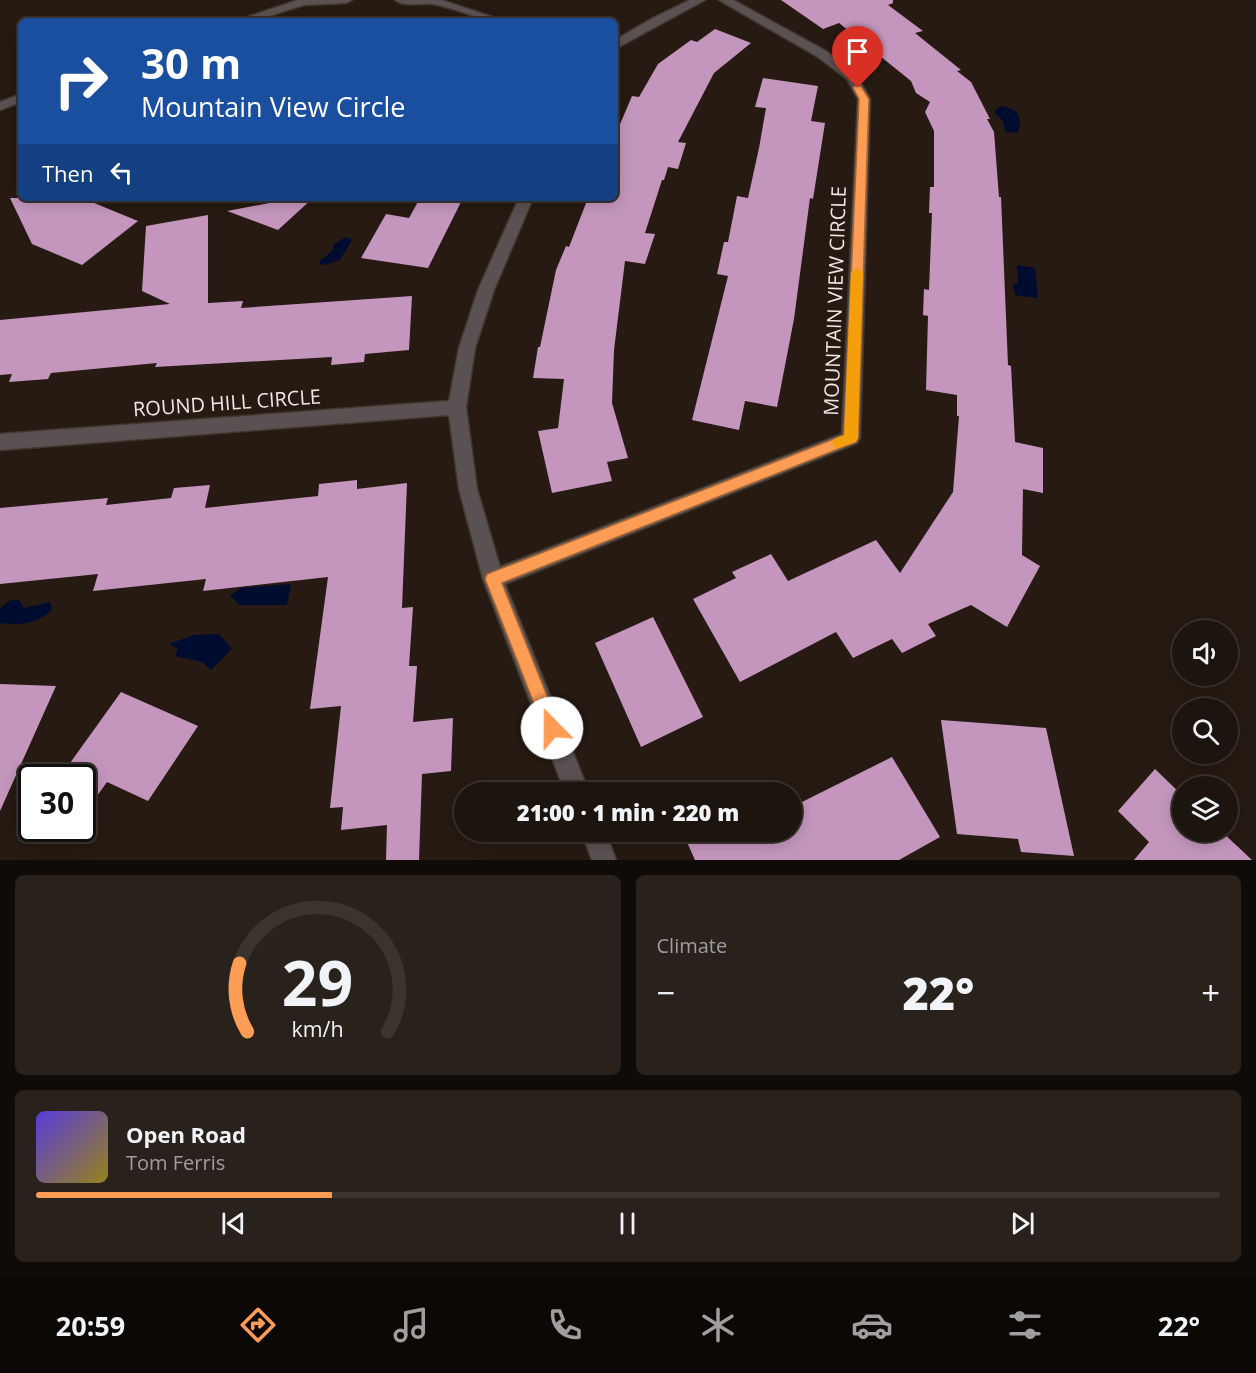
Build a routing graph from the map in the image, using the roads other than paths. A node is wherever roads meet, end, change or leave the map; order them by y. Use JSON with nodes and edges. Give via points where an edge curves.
{"nodes":[{"id":1,"x":346,"y":0,"type":"edge"},
{"id":2,"x":402,"y":0,"type":"edge"},
{"id":3,"x":699,"y":0,"type":"edge"},
{"id":4,"x":725,"y":0,"type":"edge"},
{"id":5,"x":251,"y":18,"type":"edge"},
{"id":6,"x":489,"y":18,"type":"edge"},
{"id":7,"x":618,"y":43,"type":"edge"},
{"id":8,"x":18,"y":99,"type":"edge"},
{"id":9,"x":0,"y":106,"type":"edge"},
{"id":10,"x":525,"y":201,"type":"edge"},
{"id":11,"x":457,"y":408,"type":"junction"},
{"id":12,"x":0,"y":442,"type":"edge"},
{"id":13,"x":493,"y":579,"type":"junction"},
{"id":14,"x":573,"y":782,"type":"edge"},
{"id":15,"x":597,"y":842,"type":"edge"},
{"id":16,"x":604,"y":860,"type":"edge"}],
"edges":[{"from":1,"to":5,"type":"street","via":[[303,2]]},
{"from":2,"to":6,"type":"street","via":[[433,1]]},
{"from":3,"to":7,"type":"street"},
{"from":4,"to":13,"type":"street","name":"MOUNTAIN VIEW CIRCLE","via":[[822,54],[852,77],[864,99],[851,438]]},
{"from":8,"to":9,"type":"street"},
{"from":10,"to":11,"type":"street","via":[[466,348]]},
{"from":11,"to":12,"type":"street","name":"ROUND HILL CIRCLE"},
{"from":11,"to":13,"type":"street","via":[[468,489]]},
{"from":13,"to":14,"type":"street"},
{"from":15,"to":16,"type":"street"}]}
